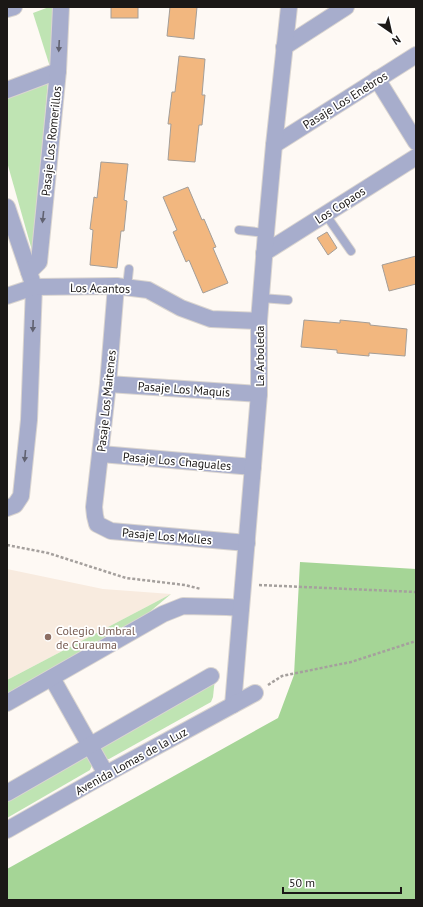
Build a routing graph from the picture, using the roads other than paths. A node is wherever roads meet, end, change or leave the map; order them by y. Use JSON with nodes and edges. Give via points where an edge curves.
{"nodes":[{"id":1,"x":14,"y":7,"type":"edge"},
{"id":2,"x":61,"y":7,"type":"edge"},
{"id":3,"x":289,"y":7,"type":"edge"},
{"id":4,"x":346,"y":7,"type":"edge"},
{"id":5,"x":7,"y":9,"type":"edge"},
{"id":6,"x":284,"y":47,"type":"junction"},
{"id":7,"x":416,"y":55,"type":"edge"},
{"id":8,"x":58,"y":71,"type":"junction"},
{"id":9,"x":377,"y":79,"type":"junction"},
{"id":10,"x":7,"y":90,"type":"edge"},
{"id":11,"x":416,"y":142,"type":"edge"},
{"id":12,"x":274,"y":144,"type":"junction"},
{"id":13,"x":416,"y":157,"type":"edge"},
{"id":14,"x":7,"y":207,"type":"edge"},
{"id":15,"x":326,"y":215,"type":"junction"},
{"id":16,"x":239,"y":230,"type":"dead end"},
{"id":17,"x":266,"y":233,"type":"junction"},
{"id":18,"x":351,"y":251,"type":"dead end"},
{"id":19,"x":264,"y":253,"type":"junction"},
{"id":20,"x":129,"y":269,"type":"dead end"},
{"id":21,"x":29,"y":272,"type":"junction"},
{"id":22,"x":121,"y":286,"type":"junction"},
{"id":23,"x":34,"y":288,"type":"junction"},
{"id":24,"x":7,"y":296,"type":"edge"},
{"id":25,"x":261,"y":298,"type":"junction"},
{"id":26,"x":288,"y":300,"type":"dead end"},
{"id":27,"x":259,"y":321,"type":"junction"},
{"id":28,"x":108,"y":384,"type":"junction"},
{"id":29,"x":259,"y":394,"type":"junction"},
{"id":30,"x":100,"y":454,"type":"junction"},
{"id":31,"x":253,"y":467,"type":"junction"},
{"id":32,"x":11,"y":506,"type":"edge"},
{"id":33,"x":95,"y":516,"type":"joint"},
{"id":34,"x":247,"y":543,"type":"junction"},
{"id":35,"x":241,"y":608,"type":"junction"},
{"id":36,"x":212,"y":676,"type":"dead end"},
{"id":37,"x":52,"y":678,"type":"junction"},
{"id":38,"x":255,"y":693,"type":"road end"},
{"id":39,"x":7,"y":703,"type":"edge"},
{"id":40,"x":233,"y":705,"type":"junction"},
{"id":41,"x":90,"y":745,"type":"junction"},
{"id":42,"x":106,"y":774,"type":"junction"},
{"id":43,"x":7,"y":793,"type":"edge"},
{"id":44,"x":7,"y":830,"type":"edge"}],
"edges":[{"from":1,"to":5,"type":"street"},
{"from":2,"to":8,"type":"street","name":"Pasaje Los Romerillos","one_way":true},
{"from":3,"to":6,"type":"street","name":"La Arboleda"},
{"from":4,"to":6,"type":"street"},
{"from":6,"to":12,"type":"street","name":"La Arboleda"},
{"from":7,"to":9,"type":"street","name":"Pasaje Los Enebros"},
{"from":8,"to":10,"type":"street"},
{"from":8,"to":21,"type":"street","name":"Pasaje Los Romerillos","one_way":true,"via":[[39,262]]},
{"from":9,"to":11,"type":"street"},
{"from":9,"to":12,"type":"street","name":"Pasaje Los Enebros"},
{"from":12,"to":17,"type":"street","name":"La Arboleda"},
{"from":13,"to":15,"type":"street","name":"Los Copaos"},
{"from":14,"to":21,"type":"street"},
{"from":15,"to":18,"type":"lane"},
{"from":15,"to":19,"type":"street","name":"Los Copaos"},
{"from":16,"to":17,"type":"lane"},
{"from":17,"to":19,"type":"street","name":"La Arboleda"},
{"from":19,"to":25,"type":"street","name":"La Arboleda"},
{"from":20,"to":22,"type":"lane"},
{"from":21,"to":23,"type":"street"},
{"from":22,"to":23,"type":"street","name":"Los Acantos"},
{"from":22,"to":27,"type":"street","name":"Los Acantos","via":[[148,290],[181,308],[211,319]]},
{"from":22,"to":28,"type":"street","name":"Pasaje Los Maitenes"},
{"from":23,"to":24,"type":"street","name":"Los Acantos"},
{"from":23,"to":32,"type":"street","one_way":true,"via":[[29,420],[21,496]]},
{"from":25,"to":26,"type":"lane"},
{"from":25,"to":27,"type":"street","name":"La Arboleda"},
{"from":27,"to":29,"type":"street","name":"La Arboleda"},
{"from":28,"to":29,"type":"street","name":"Pasaje Los Maquis"},
{"from":28,"to":30,"type":"street","name":"Pasaje Los Maitenes"},
{"from":29,"to":31,"type":"street","name":"La Arboleda"},
{"from":30,"to":31,"type":"street","name":"Pasaje Los Chaguales"},
{"from":30,"to":33,"type":"street","name":"Pasaje Los Maitenes"},
{"from":31,"to":34,"type":"street","name":"La Arboleda"},
{"from":33,"to":34,"type":"street","name":"Pasaje Los Molles","via":[[98,524],[111,532]]},
{"from":34,"to":35,"type":"street","name":"La Arboleda"},
{"from":35,"to":37,"type":"street","via":[[183,606],[163,614]]},
{"from":35,"to":40,"type":"street","name":"La Arboleda"},
{"from":36,"to":41,"type":"street"},
{"from":37,"to":39,"type":"street"},
{"from":37,"to":41,"type":"street"},
{"from":38,"to":40,"type":"street","name":"Avenida Lomas de la Luz"},
{"from":40,"to":42,"type":"street","name":"Avenida Lomas de la Luz"},
{"from":41,"to":42,"type":"street"},
{"from":41,"to":43,"type":"street"},
{"from":42,"to":44,"type":"street","name":"Avenida Lomas de la Luz"}]}
